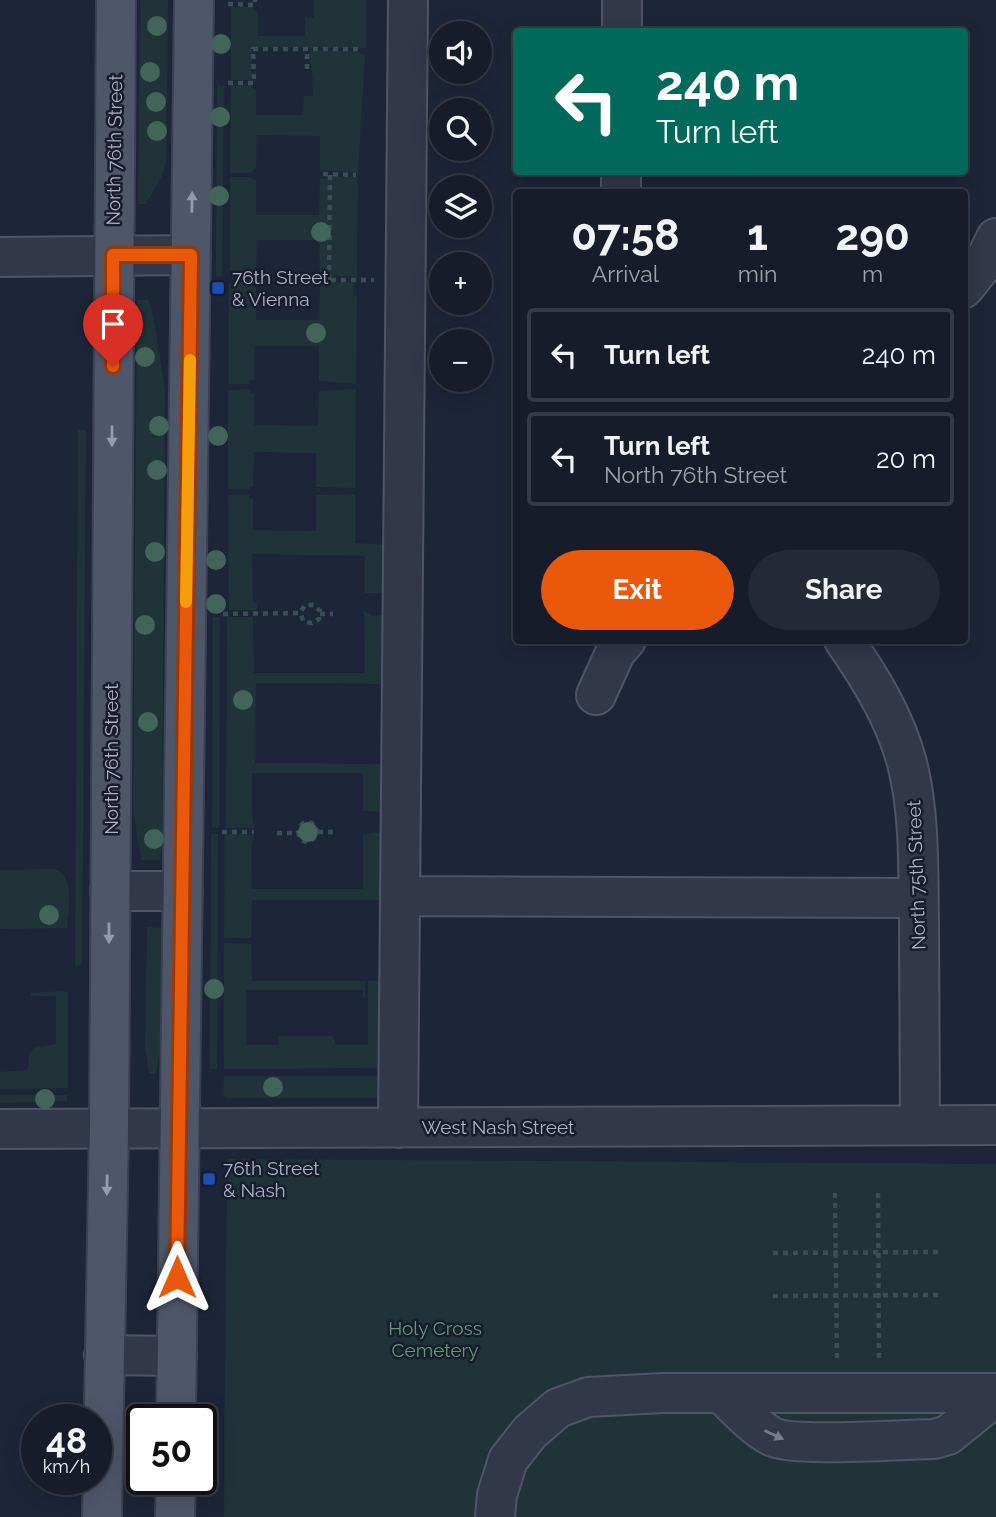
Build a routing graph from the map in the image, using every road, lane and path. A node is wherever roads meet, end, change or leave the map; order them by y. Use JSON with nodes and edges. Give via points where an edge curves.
{"nodes":[{"id":1,"x":116,"y":0,"type":"edge"},
{"id":2,"x":255,"y":0,"type":"edge"},
{"id":3,"x":408,"y":0,"type":"edge"},
{"id":4,"x":622,"y":0,"type":"edge"},
{"id":5,"x":211,"y":2,"type":"edge"},
{"id":6,"x":622,"y":28,"type":"edge"},
{"id":7,"x":307,"y":49,"type":"junction"},
{"id":8,"x":363,"y":49,"type":"dead end"},
{"id":9,"x":307,"y":69,"type":"dead end"},
{"id":10,"x":228,"y":83,"type":"dead end"},
{"id":11,"x":323,"y":174,"type":"dead end"},
{"id":12,"x":330,"y":174,"type":"junction"},
{"id":13,"x":356,"y":175,"type":"dead end"},
{"id":14,"x":996,"y":238,"type":"edge"},
{"id":15,"x":113,"y":255,"type":"junction"},
{"id":16,"x":191,"y":255,"type":"junction"},
{"id":17,"x":0,"y":257,"type":"edge"},
{"id":18,"x":321,"y":280,"type":"dead end"},
{"id":19,"x":329,"y":280,"type":"junction"},
{"id":20,"x":406,"y":280,"type":"junction"},
{"id":21,"x":968,"y":283,"type":"edge"},
{"id":22,"x":300,"y":613,"type":"junction"},
{"id":23,"x":223,"y":614,"type":"dead end"},
{"id":24,"x":320,"y":614,"type":"junction"},
{"id":25,"x":333,"y":614,"type":"dead end"},
{"id":26,"x":623,"y":644,"type":"edge"},
{"id":27,"x":847,"y":644,"type":"edge"},
{"id":28,"x":596,"y":695,"type":"dead end"},
{"id":29,"x":222,"y":832,"type":"dead end"},
{"id":30,"x":254,"y":832,"type":"dead end"},
{"id":31,"x":277,"y":832,"type":"dead end"},
{"id":32,"x":298,"y":832,"type":"junction"},
{"id":33,"x":317,"y":832,"type":"junction"},
{"id":34,"x":333,"y":832,"type":"dead end"},
{"id":35,"x":110,"y":891,"type":"junction"},
{"id":36,"x":183,"y":891,"type":"junction"},
{"id":37,"x":402,"y":896,"type":"junction"},
{"id":38,"x":918,"y":898,"type":"junction"},
{"id":39,"x":920,"y":1125,"type":"junction"},
{"id":40,"x":996,"y":1125,"type":"edge"},
{"id":41,"x":109,"y":1127,"type":"junction"},
{"id":42,"x":178,"y":1128,"type":"junction"},
{"id":43,"x":398,"y":1128,"type":"junction"},
{"id":44,"x":0,"y":1129,"type":"edge"},
{"id":45,"x":878,"y":1192,"type":"dead end"},
{"id":46,"x":835,"y":1193,"type":"dead end"},
{"id":47,"x":878,"y":1252,"type":"junction"},
{"id":48,"x":939,"y":1252,"type":"dead end"},
{"id":49,"x":773,"y":1253,"type":"dead end"},
{"id":50,"x":836,"y":1253,"type":"junction"},
{"id":51,"x":941,"y":1295,"type":"dead end"},
{"id":52,"x":773,"y":1296,"type":"dead end"},
{"id":53,"x":836,"y":1296,"type":"junction"},
{"id":54,"x":879,"y":1296,"type":"junction"},
{"id":55,"x":104,"y":1355,"type":"junction"},
{"id":56,"x":177,"y":1356,"type":"junction"},
{"id":57,"x":721,"y":1394,"type":"junction"},
{"id":58,"x":838,"y":1394,"type":"junction"},
{"id":59,"x":880,"y":1394,"type":"junction"},
{"id":60,"x":996,"y":1395,"type":"edge"},
{"id":61,"x":176,"y":1404,"type":"edge"},
{"id":62,"x":176,"y":1495,"type":"edge"},
{"id":63,"x":102,"y":1517,"type":"edge"},
{"id":64,"x":176,"y":1517,"type":"edge"},
{"id":65,"x":495,"y":1517,"type":"edge"}],
"edges":[{"from":1,"to":15,"type":"main road","name":"North 76th Street"},
{"from":2,"to":5,"type":"path","via":[[255,5]]},
{"from":3,"to":20,"type":"street"},
{"from":4,"to":6,"type":"street"},
{"from":16,"to":5,"type":"main road","one_way":true},
{"from":7,"to":8,"type":"path"},
{"from":7,"to":9,"type":"path"},
{"from":7,"to":10,"type":"path","via":[[253,49],[254,83]]},
{"from":11,"to":12,"type":"path"},
{"from":12,"to":13,"type":"path"},
{"from":12,"to":19,"type":"path"},
{"from":14,"to":21,"type":"street"},
{"from":15,"to":16,"type":"street"},
{"from":15,"to":17,"type":"street"},
{"from":15,"to":35,"type":"main road","name":"North 76th Street","one_way":true},
{"from":16,"to":36,"type":"main road"},
{"from":18,"to":19,"type":"path"},
{"from":19,"to":20,"type":"path"},
{"from":20,"to":37,"type":"street"},
{"from":22,"to":23,"type":"path"},
{"from":22,"to":24,"type":"path","via":[[306,605],[314,605]]},
{"from":22,"to":24,"type":"path","via":[[307,623],[315,622]]},
{"from":24,"to":25,"type":"path"},
{"from":26,"to":28,"type":"street"},
{"from":27,"to":38,"type":"street","name":"North 75th Street","via":[[881,697],[906,763],[914,800]]},
{"from":29,"to":30,"type":"path"},
{"from":31,"to":32,"type":"path"},
{"from":32,"to":33,"type":"path","via":[[308,822]]},
{"from":32,"to":33,"type":"path","via":[[302,841],[309,842]]},
{"from":33,"to":34,"type":"path"},
{"from":35,"to":36,"type":"street"},
{"from":35,"to":41,"type":"main road","name":"North 76th Street","one_way":true},
{"from":36,"to":42,"type":"main road"},
{"from":37,"to":38,"type":"street"},
{"from":37,"to":43,"type":"street"},
{"from":38,"to":39,"type":"street","name":"North 75th Street"},
{"from":39,"to":40,"type":"street","name":"West Nash Street"},
{"from":39,"to":43,"type":"street","name":"West Nash Street"},
{"from":41,"to":42,"type":"street","name":"West Nash Street"},
{"from":41,"to":44,"type":"street","name":"West Nash Street"},
{"from":41,"to":55,"type":"main road","name":"North 76th Street","one_way":true},
{"from":42,"to":43,"type":"street","name":"West Nash Street"},
{"from":42,"to":56,"type":"main road"},
{"from":45,"to":47,"type":"path"},
{"from":46,"to":50,"type":"path"},
{"from":47,"to":48,"type":"path"},
{"from":47,"to":50,"type":"path"},
{"from":47,"to":54,"type":"path"},
{"from":49,"to":50,"type":"path"},
{"from":50,"to":53,"type":"path"},
{"from":51,"to":54,"type":"path"},
{"from":52,"to":53,"type":"path"},
{"from":53,"to":54,"type":"path"},
{"from":53,"to":58,"type":"path"},
{"from":54,"to":59,"type":"path"},
{"from":55,"to":56,"type":"street"},
{"from":55,"to":63,"type":"main road","name":"North 76th Street"},
{"from":56,"to":61,"type":"main road"},
{"from":57,"to":58,"type":"street"},
{"from":57,"to":60,"type":"street","one_way":true,"via":[[770,1436],[803,1442],[934,1439],[948,1435]]},
{"from":57,"to":65,"type":"street","via":[[588,1397],[558,1408],[530,1432],[508,1461]]},
{"from":58,"to":59,"type":"street"},
{"from":59,"to":60,"type":"street"},
{"from":62,"to":64,"type":"main road"}]}
